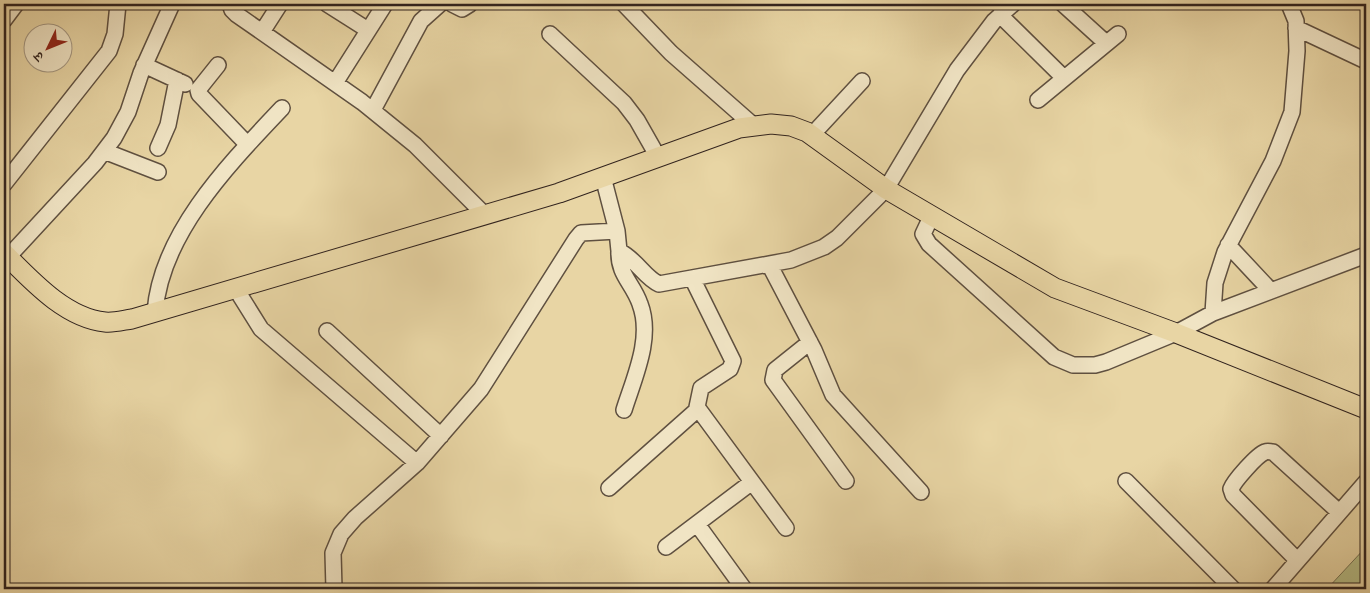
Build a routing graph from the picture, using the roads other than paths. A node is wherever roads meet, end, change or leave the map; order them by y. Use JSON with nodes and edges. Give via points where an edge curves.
{"nodes":[{"id":1,"x":16,"y":4,"type":"edge"},
{"id":2,"x":118,"y":4,"type":"edge"},
{"id":3,"x":172,"y":4,"type":"edge"},
{"id":4,"x":230,"y":4,"type":"edge"},
{"id":5,"x":280,"y":4,"type":"edge"},
{"id":6,"x":327,"y":4,"type":"edge"},
{"id":7,"x":385,"y":4,"type":"edge"},
{"id":8,"x":440,"y":4,"type":"edge"},
{"id":9,"x":452,"y":4,"type":"edge"},
{"id":10,"x":470,"y":4,"type":"edge"},
{"id":11,"x":624,"y":4,"type":"edge"},
{"id":12,"x":1013,"y":4,"type":"edge"},
{"id":13,"x":1063,"y":4,"type":"edge"},
{"id":14,"x":1290,"y":4,"type":"edge"},
{"id":15,"x":1000,"y":15,"type":"junction"},
{"id":16,"x":4,"y":20,"type":"edge"},
{"id":17,"x":1296,"y":28,"type":"junction"},
{"id":18,"x":368,"y":30,"type":"junction"},
{"id":19,"x":262,"y":32,"type":"junction"},
{"id":20,"x":550,"y":34,"type":"dead end"},
{"id":21,"x":1118,"y":34,"type":"dead end"},
{"id":22,"x":1106,"y":43,"type":"junction"},
{"id":23,"x":1366,"y":60,"type":"edge"},
{"id":24,"x":144,"y":65,"type":"junction"},
{"id":25,"x":218,"y":65,"type":"dead end"},
{"id":26,"x":1063,"y":77,"type":"junction"},
{"id":27,"x":177,"y":80,"type":"junction"},
{"id":28,"x":862,"y":81,"type":"dead end"},
{"id":29,"x":335,"y":83,"type":"junction"},
{"id":30,"x":198,"y":90,"type":"junction"},
{"id":31,"x":1038,"y":100,"type":"dead end"},
{"id":32,"x":282,"y":108,"type":"dead end"},
{"id":33,"x":373,"y":110,"type":"junction"},
{"id":34,"x":754,"y":126,"type":"junction"},
{"id":35,"x":811,"y":136,"type":"junction"},
{"id":36,"x":247,"y":144,"type":"junction"},
{"id":37,"x":158,"y":148,"type":"dead end"},
{"id":38,"x":104,"y":151,"type":"junction"},
{"id":39,"x":658,"y":157,"type":"junction"},
{"id":40,"x":158,"y":172,"type":"dead end"},
{"id":41,"x":603,"y":177,"type":"junction"},
{"id":42,"x":4,"y":184,"type":"edge"},
{"id":43,"x":886,"y":189,"type":"junction"},
{"id":44,"x":485,"y":215,"type":"junction"},
{"id":45,"x":931,"y":217,"type":"junction"},
{"id":46,"x":617,"y":231,"type":"junction"},
{"id":47,"x":1228,"y":245,"type":"junction"},
{"id":48,"x":619,"y":251,"type":"junction"},
{"id":49,"x":6,"y":255,"type":"edge"},
{"id":50,"x":1366,"y":255,"type":"edge"},
{"id":51,"x":769,"y":264,"type":"junction"},
{"id":52,"x":692,"y":278,"type":"junction"},
{"id":53,"x":236,"y":289,"type":"junction"},
{"id":54,"x":1271,"y":291,"type":"junction"},
{"id":55,"x":155,"y":312,"type":"junction"},
{"id":56,"x":1213,"y":314,"type":"junction"},
{"id":57,"x":327,"y":331,"type":"dead end"},
{"id":58,"x":1176,"y":333,"type":"junction"},
{"id":59,"x":810,"y":342,"type":"junction"},
{"id":60,"x":1366,"y":409,"type":"edge"},
{"id":61,"x":624,"y":410,"type":"dead end"},
{"id":62,"x":698,"y":410,"type":"junction"},
{"id":63,"x":441,"y":436,"type":"junction"},
{"id":64,"x":417,"y":463,"type":"junction"},
{"id":65,"x":846,"y":481,"type":"dead end"},
{"id":66,"x":1126,"y":481,"type":"dead end"},
{"id":67,"x":752,"y":482,"type":"junction"},
{"id":68,"x":1366,"y":482,"type":"edge"},
{"id":69,"x":609,"y":488,"type":"dead end"},
{"id":70,"x":921,"y":492,"type":"dead end"},
{"id":71,"x":1339,"y":512,"type":"junction"},
{"id":72,"x":697,"y":524,"type":"junction"},
{"id":73,"x":786,"y":528,"type":"dead end"},
{"id":74,"x":666,"y":547,"type":"dead end"},
{"id":75,"x":1297,"y":560,"type":"junction"},
{"id":76,"x":334,"y":589,"type":"edge"},
{"id":77,"x":744,"y":589,"type":"edge"},
{"id":78,"x":1233,"y":589,"type":"edge"},
{"id":79,"x":1272,"y":589,"type":"edge"}],
"edges":[{"from":1,"to":16,"type":"street"},
{"from":2,"to":42,"type":"street","via":[[115,34],[109,51]]},
{"from":3,"to":24,"type":"street"},
{"from":4,"to":19,"type":"street","via":[[232,10]]},
{"from":5,"to":19,"type":"street"},
{"from":6,"to":18,"type":"street"},
{"from":7,"to":18,"type":"street"},
{"from":8,"to":33,"type":"street","via":[[418,26]]},
{"from":9,"to":10,"type":"street","via":[[462,9]]},
{"from":11,"to":34,"type":"street","via":[[671,53]]},
{"from":12,"to":15,"type":"street"},
{"from":13,"to":22,"type":"street"},
{"from":14,"to":17,"type":"street"},
{"from":15,"to":26,"type":"street"},
{"from":15,"to":43,"type":"street","via":[[957,70]]},
{"from":17,"to":23,"type":"street"},
{"from":17,"to":47,"type":"street","via":[[1295,98],[1288,127]]},
{"from":18,"to":29,"type":"street"},
{"from":19,"to":29,"type":"street"},
{"from":20,"to":39,"type":"street","via":[[624,103]]},
{"from":21,"to":22,"type":"street"},
{"from":22,"to":26,"type":"street"},
{"from":24,"to":27,"type":"street"},
{"from":24,"to":38,"type":"street","via":[[128,112]]},
{"from":25,"to":30,"type":"street"},
{"from":26,"to":31,"type":"street"},
{"from":27,"to":30,"type":"street"},
{"from":27,"to":37,"type":"street","via":[[168,125]]},
{"from":28,"to":35,"type":"street"},
{"from":29,"to":33,"type":"street"},
{"from":30,"to":36,"type":"street","via":[[202,99]]},
{"from":32,"to":36,"type":"street"},
{"from":33,"to":44,"type":"street","via":[[415,145]]},
{"from":34,"to":35,"type":"main road","via":[[791,126]]},
{"from":34,"to":39,"type":"main road","via":[[739,128]]},
{"from":35,"to":43,"type":"main road"},
{"from":36,"to":55,"type":"street","via":[[188,219],[162,273]]},
{"from":38,"to":40,"type":"street"},
{"from":38,"to":49,"type":"street"},
{"from":39,"to":41,"type":"main road"},
{"from":41,"to":44,"type":"main road"},
{"from":41,"to":46,"type":"street"},
{"from":43,"to":45,"type":"main road"},
{"from":43,"to":51,"type":"street","via":[[824,247],[791,260]]},
{"from":44,"to":53,"type":"main road"},
{"from":45,"to":58,"type":"main road","via":[[1055,288]]},
{"from":45,"to":58,"type":"street","via":[[924,228],[924,240],[1047,351],[1062,360],[1073,365],[1096,365]]},
{"from":46,"to":48,"type":"street"},
{"from":46,"to":63,"type":"street","via":[[581,233],[481,389]]},
{"from":47,"to":54,"type":"street"},
{"from":47,"to":56,"type":"street","via":[[1215,283]]},
{"from":48,"to":52,"type":"street","via":[[634,260],[657,284]]},
{"from":48,"to":61,"type":"street","via":[[622,272],[641,305],[644,325],[643,345]]},
{"from":49,"to":55,"type":"main road","via":[[30,279],[75,314],[106,322]]},
{"from":50,"to":54,"type":"street"},
{"from":51,"to":52,"type":"street"},
{"from":51,"to":59,"type":"street"},
{"from":52,"to":62,"type":"street","via":[[733,361],[730,369],[701,388]]},
{"from":53,"to":55,"type":"main road"},
{"from":53,"to":64,"type":"street","via":[[261,329]]},
{"from":54,"to":56,"type":"street"},
{"from":56,"to":58,"type":"street"},
{"from":57,"to":63,"type":"street"},
{"from":58,"to":60,"type":"main road"},
{"from":59,"to":65,"type":"street","via":[[775,370],[774,380]]},
{"from":59,"to":70,"type":"street","via":[[833,396]]},
{"from":62,"to":67,"type":"street"},
{"from":62,"to":69,"type":"street"},
{"from":63,"to":64,"type":"street"},
{"from":64,"to":76,"type":"street","via":[[341,534],[333,553]]},
{"from":66,"to":78,"type":"street"},
{"from":67,"to":72,"type":"street"},
{"from":67,"to":73,"type":"street"},
{"from":68,"to":71,"type":"street"},
{"from":71,"to":75,"type":"street"},
{"from":71,"to":75,"type":"street","via":[[1273,452],[1261,455],[1236,481],[1231,489],[1233,495]]},
{"from":72,"to":74,"type":"street"},
{"from":72,"to":77,"type":"street"},
{"from":75,"to":79,"type":"street"}]}
